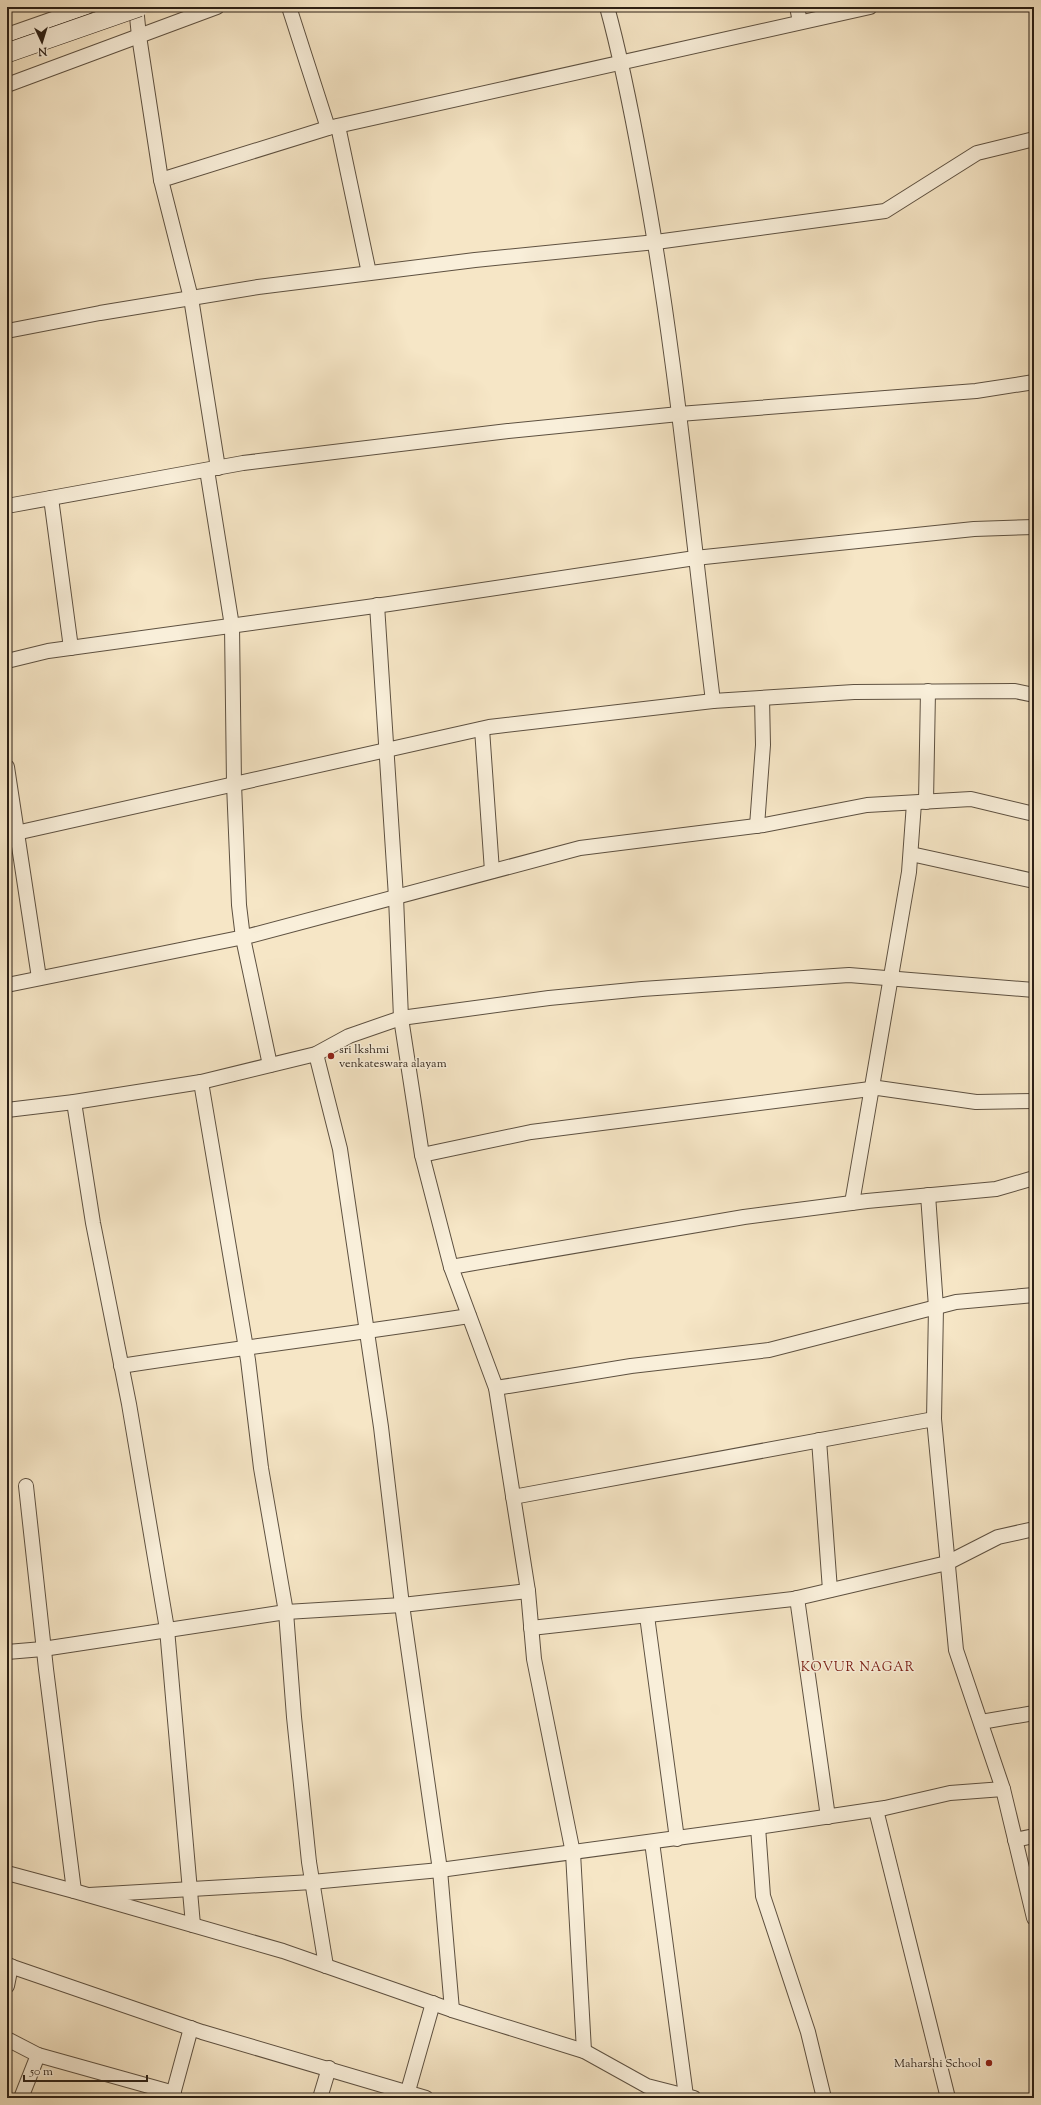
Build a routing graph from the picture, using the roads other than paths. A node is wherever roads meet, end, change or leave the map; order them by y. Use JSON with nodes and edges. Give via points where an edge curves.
{"nodes":[{"id":1,"x":87,"y":7,"type":"edge"},
{"id":2,"x":138,"y":7,"type":"edge"},
{"id":3,"x":217,"y":7,"type":"edge"},
{"id":4,"x":290,"y":7,"type":"edge"},
{"id":5,"x":607,"y":7,"type":"edge"},
{"id":6,"x":797,"y":7,"type":"edge"},
{"id":7,"x":870,"y":7,"type":"edge"},
{"id":8,"x":800,"y":22,"type":"junction"},
{"id":9,"x":7,"y":35,"type":"edge"},
{"id":10,"x":139,"y":36,"type":"junction"},
{"id":11,"x":7,"y":53,"type":"edge"},
{"id":12,"x":622,"y":61,"type":"junction"},
{"id":13,"x":7,"y":85,"type":"edge"},
{"id":14,"x":333,"y":127,"type":"junction"},
{"id":15,"x":1034,"y":139,"type":"edge"},
{"id":16,"x":161,"y":180,"type":"junction"},
{"id":17,"x":656,"y":242,"type":"junction"},
{"id":18,"x":369,"y":273,"type":"junction"},
{"id":19,"x":191,"y":298,"type":"junction"},
{"id":20,"x":7,"y":331,"type":"edge"},
{"id":21,"x":1034,"y":382,"type":"edge"},
{"id":22,"x":679,"y":414,"type":"junction"},
{"id":23,"x":213,"y":469,"type":"junction"},
{"id":24,"x":51,"y":498,"type":"junction"},
{"id":25,"x":7,"y":506,"type":"edge"},
{"id":26,"x":1034,"y":527,"type":"edge"},
{"id":27,"x":695,"y":558,"type":"junction"},
{"id":28,"x":377,"y":605,"type":"junction"},
{"id":29,"x":232,"y":626,"type":"junction"},
{"id":30,"x":71,"y":648,"type":"junction"},
{"id":31,"x":7,"y":661,"type":"edge"},
{"id":32,"x":928,"y":691,"type":"junction"},
{"id":33,"x":1034,"y":695,"type":"edge"},
{"id":34,"x":762,"y":698,"type":"junction"},
{"id":35,"x":713,"y":702,"type":"junction"},
{"id":36,"x":482,"y":729,"type":"junction"},
{"id":37,"x":388,"y":750,"type":"junction"},
{"id":38,"x":7,"y":767,"type":"edge"},
{"id":39,"x":234,"y":784,"type":"junction"},
{"id":40,"x":920,"y":802,"type":"junction"},
{"id":41,"x":1034,"y":814,"type":"edge"},
{"id":42,"x":757,"y":826,"type":"junction"},
{"id":43,"x":11,"y":834,"type":"edge"},
{"id":44,"x":911,"y":854,"type":"junction"},
{"id":45,"x":492,"y":871,"type":"junction"},
{"id":46,"x":1034,"y":881,"type":"edge"},
{"id":47,"x":396,"y":897,"type":"junction"},
{"id":48,"x":243,"y":938,"type":"junction"},
{"id":49,"x":39,"y":978,"type":"junction"},
{"id":50,"x":891,"y":978,"type":"junction"},
{"id":51,"x":7,"y":985,"type":"edge"},
{"id":52,"x":1034,"y":990,"type":"edge"},
{"id":53,"x":401,"y":1018,"type":"junction"},
{"id":54,"x":316,"y":1054,"type":"junction"},
{"id":55,"x":270,"y":1065,"type":"junction"},
{"id":56,"x":200,"y":1082,"type":"junction"},
{"id":57,"x":873,"y":1088,"type":"junction"},
{"id":58,"x":1034,"y":1101,"type":"edge"},
{"id":59,"x":74,"y":1102,"type":"junction"},
{"id":60,"x":7,"y":1110,"type":"edge"},
{"id":61,"x":422,"y":1155,"type":"junction"},
{"id":62,"x":1034,"y":1178,"type":"edge"},
{"id":63,"x":928,"y":1195,"type":"junction"},
{"id":64,"x":852,"y":1203,"type":"junction"},
{"id":65,"x":451,"y":1267,"type":"junction"},
{"id":66,"x":1034,"y":1295,"type":"edge"},
{"id":67,"x":936,"y":1307,"type":"junction"},
{"id":68,"x":469,"y":1316,"type":"junction"},
{"id":69,"x":367,"y":1331,"type":"junction"},
{"id":70,"x":246,"y":1346,"type":"junction"},
{"id":71,"x":121,"y":1366,"type":"junction"},
{"id":72,"x":496,"y":1388,"type":"junction"},
{"id":73,"x":934,"y":1419,"type":"junction"},
{"id":74,"x":819,"y":1440,"type":"junction"},
{"id":75,"x":26,"y":1486,"type":"dead end"},
{"id":76,"x":513,"y":1497,"type":"junction"},
{"id":77,"x":1034,"y":1529,"type":"edge"},
{"id":78,"x":947,"y":1563,"type":"junction"},
{"id":79,"x":830,"y":1590,"type":"junction"},
{"id":80,"x":528,"y":1591,"type":"junction"},
{"id":81,"x":797,"y":1598,"type":"junction"},
{"id":82,"x":402,"y":1605,"type":"junction"},
{"id":83,"x":286,"y":1612,"type":"junction"},
{"id":84,"x":647,"y":1616,"type":"junction"},
{"id":85,"x":532,"y":1628,"type":"junction"},
{"id":86,"x":167,"y":1629,"type":"junction"},
{"id":87,"x":43,"y":1649,"type":"junction"},
{"id":88,"x":7,"y":1652,"type":"edge"},
{"id":89,"x":1034,"y":1713,"type":"edge"},
{"id":90,"x":981,"y":1722,"type":"junction"},
{"id":91,"x":1003,"y":1789,"type":"junction"},
{"id":92,"x":876,"y":1810,"type":"junction"},
{"id":93,"x":828,"y":1817,"type":"junction"},
{"id":94,"x":758,"y":1827,"type":"junction"},
{"id":95,"x":1034,"y":1836,"type":"edge"},
{"id":96,"x":677,"y":1838,"type":"junction"},
{"id":97,"x":1015,"y":1840,"type":"junction"},
{"id":98,"x":652,"y":1842,"type":"junction"},
{"id":99,"x":573,"y":1853,"type":"junction"},
{"id":100,"x":440,"y":1870,"type":"junction"},
{"id":101,"x":7,"y":1873,"type":"edge"},
{"id":102,"x":312,"y":1882,"type":"junction"},
{"id":103,"x":190,"y":1888,"type":"junction"},
{"id":104,"x":74,"y":1891,"type":"junction"},
{"id":105,"x":89,"y":1895,"type":"junction"},
{"id":106,"x":1034,"y":1918,"type":"edge"},
{"id":107,"x":193,"y":1925,"type":"junction"},
{"id":108,"x":9,"y":1966,"type":"edge"},
{"id":109,"x":326,"y":1966,"type":"junction"},
{"id":110,"x":7,"y":1986,"type":"edge"},
{"id":111,"x":433,"y":2004,"type":"junction"},
{"id":112,"x":452,"y":2010,"type":"junction"},
{"id":113,"x":191,"y":2028,"type":"junction"},
{"id":114,"x":7,"y":2039,"type":"edge"},
{"id":115,"x":584,"y":2051,"type":"junction"},
{"id":116,"x":38,"y":2055,"type":"junction"},
{"id":117,"x":329,"y":2068,"type":"junction"},
{"id":118,"x":173,"y":2095,"type":"edge"},
{"id":119,"x":407,"y":2095,"type":"edge"},
{"id":120,"x":690,"y":2097,"type":"edge"},
{"id":121,"x":21,"y":2098,"type":"edge"},
{"id":122,"x":320,"y":2098,"type":"edge"},
{"id":123,"x":426,"y":2098,"type":"edge"},
{"id":124,"x":824,"y":2098,"type":"edge"},
{"id":125,"x":948,"y":2098,"type":"edge"}],
"edges":[{"from":1,"to":9,"type":"street"},
{"from":2,"to":10,"type":"street"},
{"from":2,"to":11,"type":"street","bridge":true},
{"from":3,"to":10,"type":"street"},
{"from":4,"to":14,"type":"street"},
{"from":5,"to":12,"type":"street"},
{"from":6,"to":8,"type":"street"},
{"from":7,"to":8,"type":"street"},
{"from":8,"to":12,"type":"street"},
{"from":10,"to":13,"type":"street"},
{"from":10,"to":16,"type":"street"},
{"from":12,"to":14,"type":"street"},
{"from":12,"to":17,"type":"street"},
{"from":14,"to":16,"type":"street"},
{"from":14,"to":18,"type":"street"},
{"from":15,"to":17,"type":"street","via":[[977,153],[885,210]]},
{"from":16,"to":19,"type":"street"},
{"from":17,"to":18,"type":"street"},
{"from":17,"to":22,"type":"street"},
{"from":18,"to":19,"type":"street"},
{"from":19,"to":20,"type":"street"},
{"from":19,"to":23,"type":"street"},
{"from":21,"to":22,"type":"street","via":[[976,391]]},
{"from":22,"to":23,"type":"street","via":[[500,432]]},
{"from":22,"to":27,"type":"street"},
{"from":23,"to":24,"type":"street"},
{"from":23,"to":29,"type":"street"},
{"from":24,"to":25,"type":"street"},
{"from":24,"to":30,"type":"street"},
{"from":26,"to":27,"type":"street","via":[[974,529]]},
{"from":27,"to":28,"type":"street"},
{"from":27,"to":35,"type":"street"},
{"from":28,"to":29,"type":"street"},
{"from":28,"to":37,"type":"street"},
{"from":29,"to":30,"type":"street"},
{"from":29,"to":39,"type":"street"},
{"from":30,"to":31,"type":"street"},
{"from":32,"to":33,"type":"street","via":[[1015,691]]},
{"from":32,"to":34,"type":"street","via":[[854,692]]},
{"from":32,"to":40,"type":"street"},
{"from":34,"to":35,"type":"street"},
{"from":34,"to":42,"type":"street","via":[[763,745]]},
{"from":35,"to":36,"type":"street"},
{"from":36,"to":37,"type":"street"},
{"from":36,"to":45,"type":"street"},
{"from":37,"to":39,"type":"street"},
{"from":37,"to":47,"type":"street"},
{"from":38,"to":43,"type":"street"},
{"from":39,"to":43,"type":"street"},
{"from":39,"to":48,"type":"street","via":[[239,905]]},
{"from":40,"to":41,"type":"street","via":[[971,799]]},
{"from":40,"to":42,"type":"street","via":[[867,805]]},
{"from":40,"to":44,"type":"street"},
{"from":42,"to":45,"type":"street","via":[[580,848]]},
{"from":43,"to":49,"type":"street"},
{"from":44,"to":46,"type":"street"},
{"from":44,"to":50,"type":"street"},
{"from":45,"to":47,"type":"street"},
{"from":47,"to":48,"type":"street"},
{"from":47,"to":53,"type":"street"},
{"from":48,"to":49,"type":"street"},
{"from":48,"to":55,"type":"street"},
{"from":49,"to":51,"type":"street"},
{"from":50,"to":52,"type":"street"},
{"from":50,"to":53,"type":"street","via":[[849,976],[642,989],[549,998]]},
{"from":50,"to":57,"type":"street"},
{"from":53,"to":54,"type":"street","via":[[349,1036]]},
{"from":53,"to":61,"type":"street"},
{"from":54,"to":55,"type":"street"},
{"from":54,"to":69,"type":"street","via":[[340,1149]]},
{"from":55,"to":56,"type":"street"},
{"from":56,"to":59,"type":"street"},
{"from":56,"to":70,"type":"street"},
{"from":57,"to":58,"type":"street","via":[[976,1102]]},
{"from":57,"to":61,"type":"street","via":[[531,1132]]},
{"from":57,"to":64,"type":"street"},
{"from":59,"to":60,"type":"street"},
{"from":59,"to":71,"type":"street","via":[[93,1223]]},
{"from":61,"to":65,"type":"street"},
{"from":62,"to":63,"type":"street","via":[[996,1189]]},
{"from":63,"to":64,"type":"street"},
{"from":63,"to":67,"type":"street"},
{"from":64,"to":65,"type":"street","via":[[744,1218]]},
{"from":65,"to":68,"type":"street"},
{"from":66,"to":67,"type":"street","via":[[956,1302]]},
{"from":67,"to":72,"type":"street","via":[[769,1350],[631,1366]]},
{"from":67,"to":73,"type":"street"},
{"from":68,"to":69,"type":"street"},
{"from":68,"to":72,"type":"street"},
{"from":69,"to":70,"type":"street"},
{"from":69,"to":82,"type":"street"},
{"from":70,"to":71,"type":"street"},
{"from":70,"to":83,"type":"street","via":[[261,1468]]},
{"from":71,"to":86,"type":"street"},
{"from":72,"to":76,"type":"street"},
{"from":73,"to":74,"type":"street"},
{"from":73,"to":78,"type":"street"},
{"from":74,"to":76,"type":"street"},
{"from":74,"to":79,"type":"street"},
{"from":75,"to":87,"type":"street"},
{"from":76,"to":80,"type":"street"},
{"from":77,"to":78,"type":"street","via":[[998,1537]]},
{"from":78,"to":79,"type":"street"},
{"from":78,"to":90,"type":"street","via":[[956,1650]]},
{"from":79,"to":81,"type":"street"},
{"from":80,"to":82,"type":"street"},
{"from":80,"to":85,"type":"street"},
{"from":81,"to":84,"type":"street"},
{"from":81,"to":93,"type":"street"},
{"from":82,"to":83,"type":"street"},
{"from":82,"to":100,"type":"street"},
{"from":83,"to":86,"type":"street"},
{"from":83,"to":102,"type":"street","via":[[294,1717]]},
{"from":84,"to":85,"type":"street"},
{"from":84,"to":96,"type":"street"},
{"from":85,"to":99,"type":"street","via":[[534,1659]]},
{"from":86,"to":87,"type":"street"},
{"from":86,"to":103,"type":"street"},
{"from":87,"to":88,"type":"street"},
{"from":87,"to":104,"type":"street"},
{"from":89,"to":90,"type":"street"},
{"from":90,"to":91,"type":"street"},
{"from":91,"to":92,"type":"street","via":[[950,1793]]},
{"from":91,"to":97,"type":"street"},
{"from":92,"to":93,"type":"street"},
{"from":92,"to":125,"type":"street"},
{"from":93,"to":94,"type":"street"},
{"from":94,"to":96,"type":"street"},
{"from":94,"to":124,"type":"street","via":[[763,1896],[808,2032]]},
{"from":95,"to":97,"type":"street"},
{"from":96,"to":98,"type":"street"},
{"from":97,"to":106,"type":"street"},
{"from":98,"to":99,"type":"street"},
{"from":98,"to":120,"type":"street"},
{"from":99,"to":100,"type":"street"},
{"from":99,"to":115,"type":"street"},
{"from":100,"to":102,"type":"street"},
{"from":100,"to":112,"type":"street"},
{"from":101,"to":104,"type":"street"},
{"from":102,"to":103,"type":"street"},
{"from":102,"to":109,"type":"street"},
{"from":103,"to":105,"type":"street"},
{"from":103,"to":107,"type":"street"},
{"from":104,"to":105,"type":"street"},
{"from":105,"to":107,"type":"street"},
{"from":107,"to":109,"type":"street"},
{"from":108,"to":110,"type":"street"},
{"from":108,"to":113,"type":"street"},
{"from":109,"to":111,"type":"street"},
{"from":111,"to":112,"type":"street"},
{"from":111,"to":119,"type":"street"},
{"from":112,"to":115,"type":"street"},
{"from":113,"to":117,"type":"street"},
{"from":113,"to":118,"type":"street"},
{"from":114,"to":116,"type":"street"},
{"from":115,"to":120,"type":"street","via":[[647,2086]]},
{"from":116,"to":118,"type":"street"},
{"from":116,"to":121,"type":"street"},
{"from":117,"to":119,"type":"street"},
{"from":117,"to":122,"type":"street"},
{"from":119,"to":123,"type":"street"}]}
